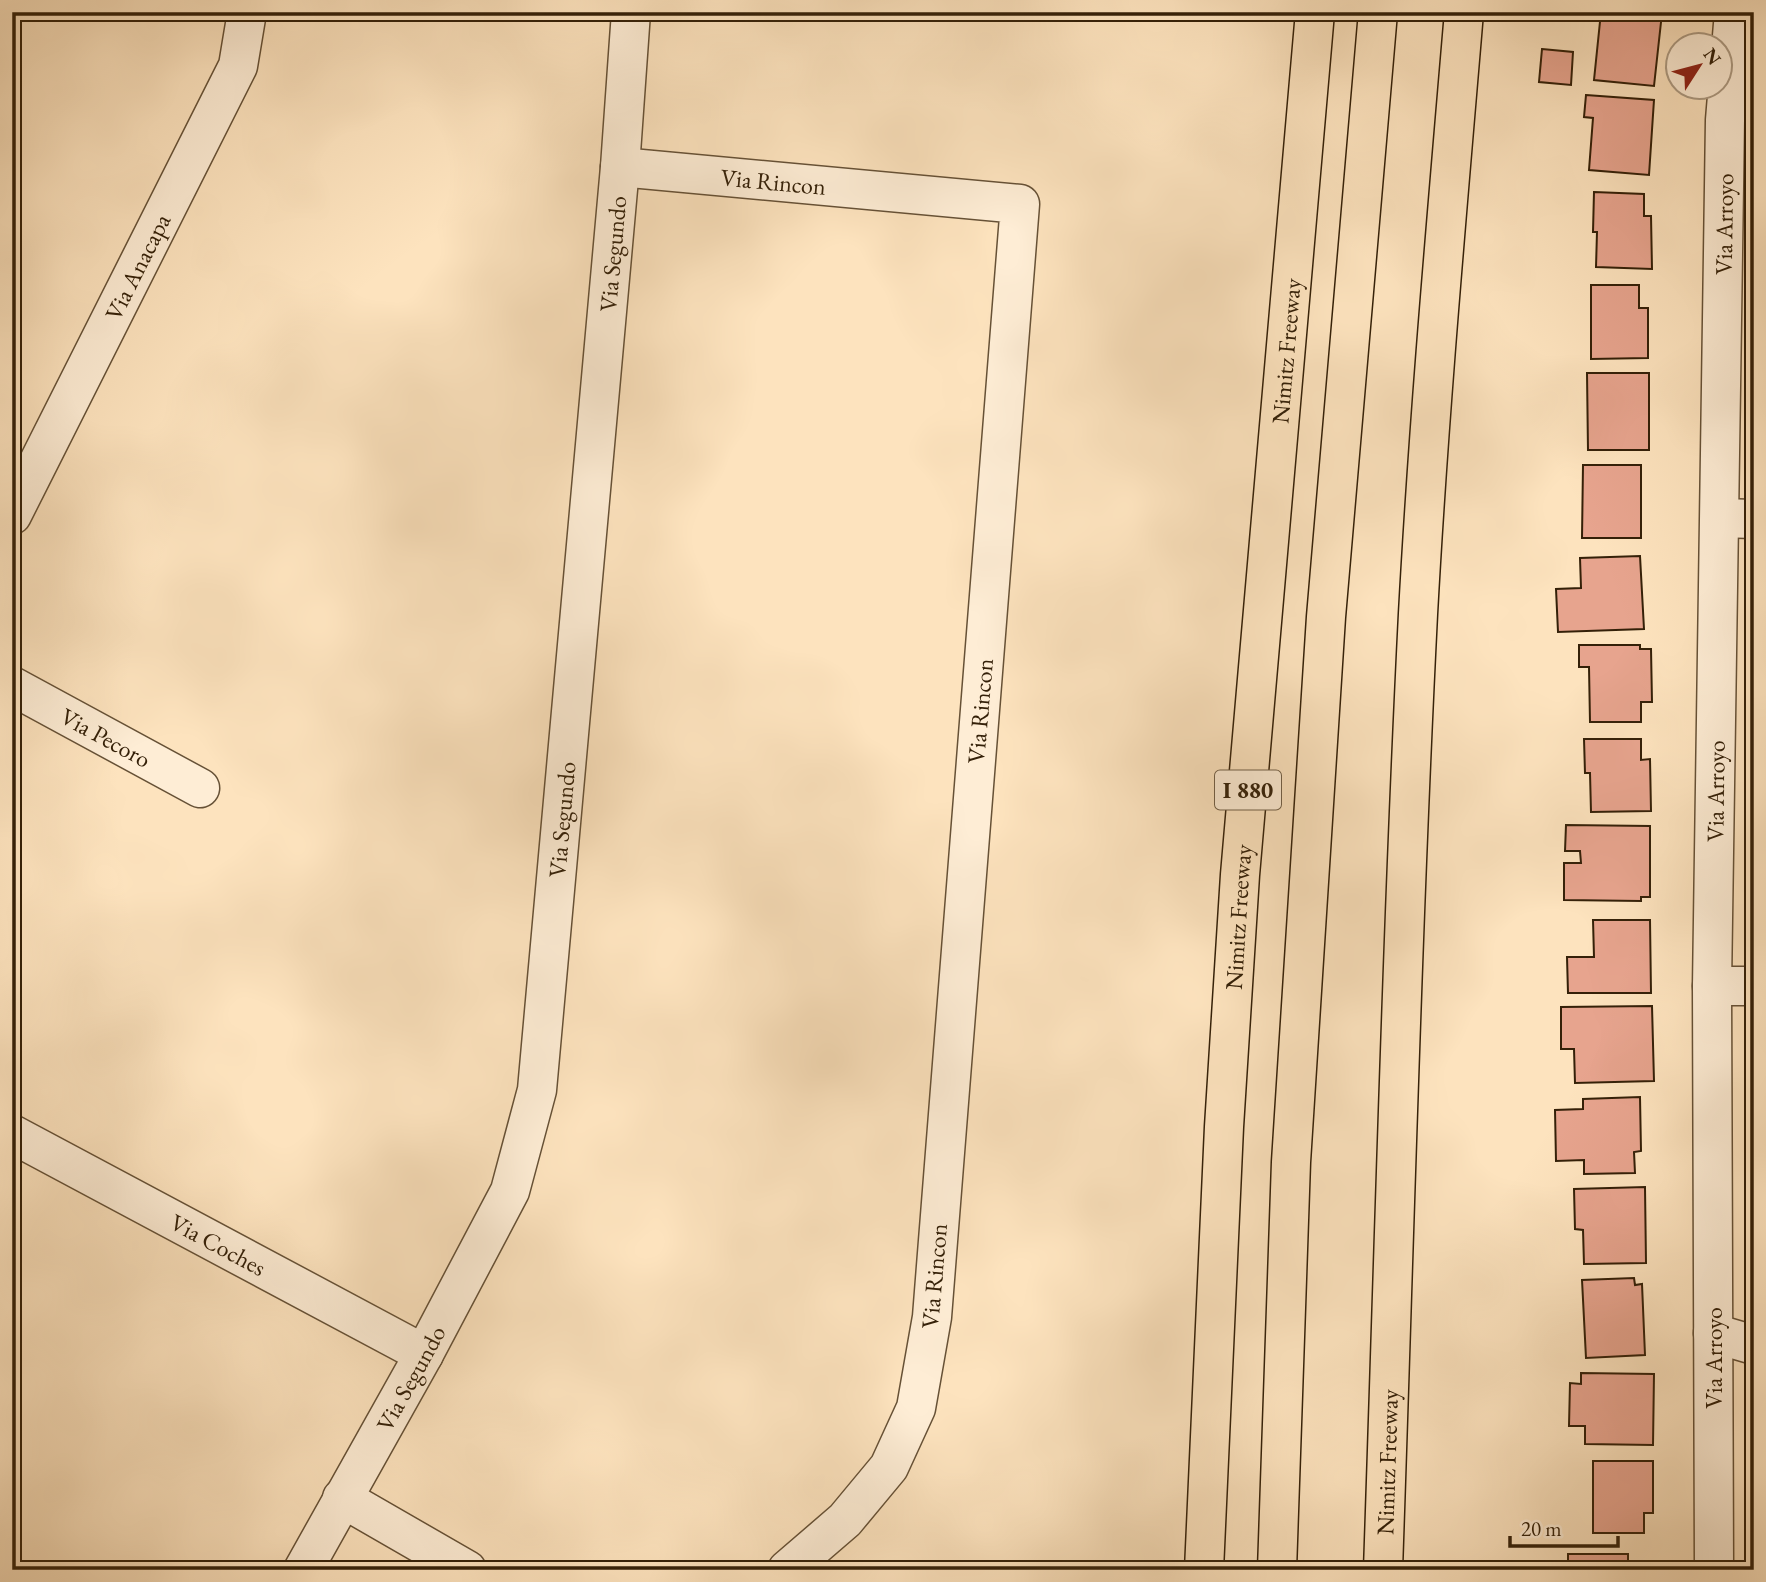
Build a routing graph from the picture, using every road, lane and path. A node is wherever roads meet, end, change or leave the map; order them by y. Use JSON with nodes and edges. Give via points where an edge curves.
{"nodes":[{"id":1,"x":247,"y":12,"type":"edge"},
{"id":2,"x":631,"y":12,"type":"edge"},
{"id":3,"x":1315,"y":12,"type":"edge"},
{"id":4,"x":1378,"y":12,"type":"edge"},
{"id":5,"x":1464,"y":12,"type":"edge"},
{"id":6,"x":1734,"y":12,"type":"edge"},
{"id":7,"x":1739,"y":121,"type":"edge"},
{"id":8,"x":620,"y":167,"type":"junction"},
{"id":9,"x":12,"y":514,"type":"edge"},
{"id":10,"x":1737,"y":518,"type":"edge"},
{"id":11,"x":12,"y":686,"type":"edge"},
{"id":12,"x":200,"y":788,"type":"dead end"},
{"id":13,"x":1712,"y":986,"type":"junction"},
{"id":14,"x":1754,"y":986,"type":"edge"},
{"id":15,"x":12,"y":1134,"type":"edge"},
{"id":16,"x":1713,"y":1332,"type":"junction"},
{"id":17,"x":1754,"y":1345,"type":"edge"},
{"id":18,"x":424,"y":1354,"type":"junction"},
{"id":19,"x":342,"y":1498,"type":"junction"},
{"id":20,"x":303,"y":1570,"type":"edge"},
{"id":21,"x":467,"y":1570,"type":"edge"},
{"id":22,"x":787,"y":1570,"type":"edge"},
{"id":23,"x":1204,"y":1570,"type":"edge"},
{"id":24,"x":1277,"y":1570,"type":"edge"},
{"id":25,"x":1383,"y":1570,"type":"edge"},
{"id":26,"x":1714,"y":1570,"type":"edge"}],
"edges":[{"from":1,"to":9,"type":"street","name":"Via Anacapa","via":[[239,66]]},
{"from":2,"to":8,"type":"street","name":"Via Segundo"},
{"from":3,"to":23,"type":"highway","name":"Nimitz Freeway","number":"I 880","via":[[1240,875]]},
{"from":4,"to":24,"type":"highway","number":"I 880","via":[[1326,617],[1291,1162]]},
{"from":5,"to":25,"type":"highway","name":"Nimitz Freeway","via":[[1418,614]]},
{"from":6,"to":7,"type":"street","name":"Via Arroyo"},
{"from":7,"to":10,"type":"street","name":"Via Arroyo"},
{"from":8,"to":18,"type":"street","name":"Via Segundo","via":[[537,1090],[510,1191]]},
{"from":8,"to":22,"type":"street","name":"Via Rincon","via":[[1020,204],[932,1317],[916,1408],[889,1467],[845,1520]]},
{"from":10,"to":13,"type":"street","name":"Via Arroyo"},
{"from":11,"to":12,"type":"street","name":"Via Pecoro"},
{"from":13,"to":14,"type":"street"},
{"from":13,"to":16,"type":"street","name":"Via Arroyo"},
{"from":15,"to":18,"type":"street","name":"Via Coches"},
{"from":16,"to":17,"type":"street"},
{"from":16,"to":26,"type":"street","name":"Via Arroyo"},
{"from":18,"to":19,"type":"street","name":"Via Segundo"},
{"from":19,"to":20,"type":"street","name":"Via Segundo"},
{"from":19,"to":21,"type":"street"}]}
